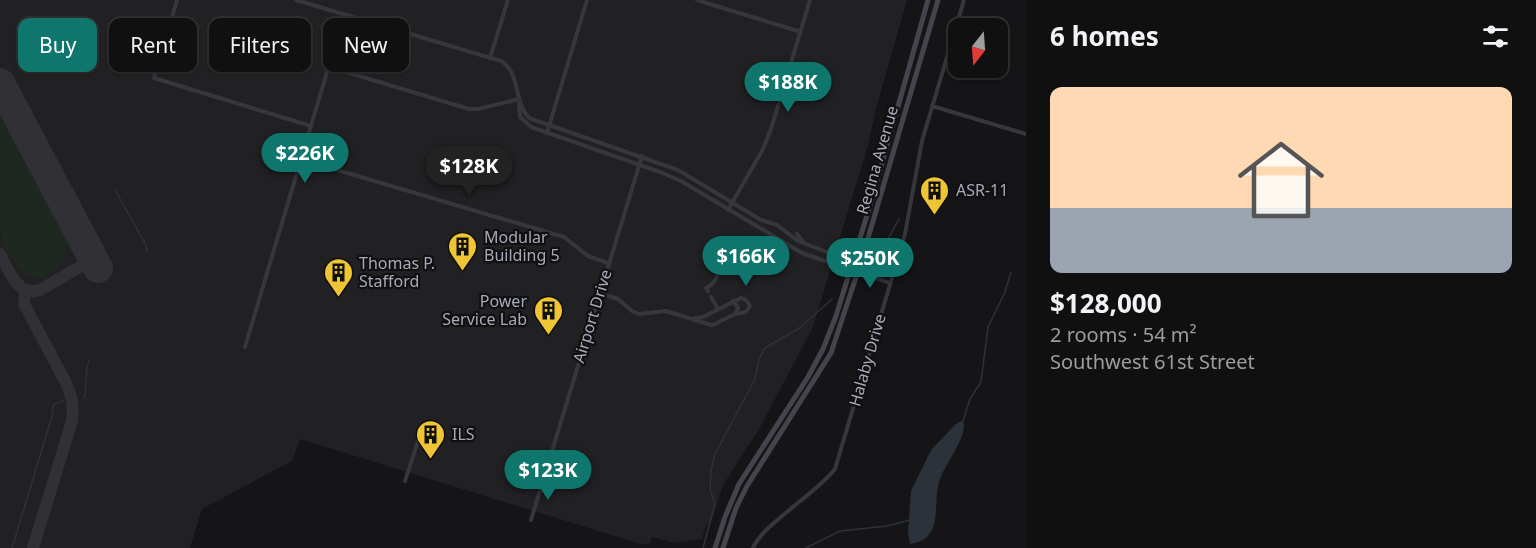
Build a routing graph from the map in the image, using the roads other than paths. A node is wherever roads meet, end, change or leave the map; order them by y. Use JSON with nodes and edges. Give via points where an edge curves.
{"nodes":[{"id":1,"x":177,"y":0,"type":"edge"},
{"id":2,"x":296,"y":0,"type":"edge"},
{"id":3,"x":508,"y":0,"type":"edge"},
{"id":4,"x":586,"y":0,"type":"edge"},
{"id":5,"x":697,"y":0,"type":"edge"},
{"id":6,"x":810,"y":0,"type":"edge"},
{"id":7,"x":928,"y":0,"type":"edge"},
{"id":8,"x":938,"y":0,"type":"edge"},
{"id":9,"x":964,"y":0,"type":"edge"},
{"id":10,"x":344,"y":15,"type":"junction"},
{"id":11,"x":801,"y":32,"type":"junction"},
{"id":12,"x":490,"y":58,"type":"junction"},
{"id":13,"x":346,"y":72,"type":"dead end"},
{"id":14,"x":519,"y":99,"type":"junction"},
{"id":15,"x":932,"y":106,"type":"junction"},
{"id":16,"x":549,"y":125,"type":"junction"},
{"id":17,"x":311,"y":126,"type":"junction"},
{"id":18,"x":546,"y":133,"type":"junction"},
{"id":19,"x":1026,"y":134,"type":"edge"},
{"id":20,"x":642,"y":156,"type":"junction"},
{"id":21,"x":317,"y":164,"type":"dead end"},
{"id":22,"x":639,"y":164,"type":"junction"},
{"id":23,"x":732,"y":202,"type":"junction"},
{"id":24,"x":728,"y":210,"type":"junction"},
{"id":25,"x":797,"y":234,"type":"dead end"},
{"id":26,"x":789,"y":246,"type":"junction"},
{"id":27,"x":808,"y":246,"type":"junction"},
{"id":28,"x":852,"y":260,"type":"junction"},
{"id":29,"x":861,"y":262,"type":"junction"},
{"id":30,"x":608,"y":263,"type":"junction"},
{"id":31,"x":849,"y":270,"type":"junction"},
{"id":32,"x":893,"y":272,"type":"junction"},
{"id":33,"x":858,"y":273,"type":"junction"},
{"id":34,"x":890,"y":283,"type":"junction"},
{"id":35,"x":707,"y":289,"type":"dead end"},
{"id":36,"x":599,"y":292,"type":"junction"},
{"id":37,"x":711,"y":297,"type":"dead end"},
{"id":38,"x":733,"y":302,"type":"junction"},
{"id":39,"x":718,"y":309,"type":"junction"},
{"id":40,"x":735,"y":314,"type":"junction"},
{"id":41,"x":692,"y":319,"type":"junction"},
{"id":42,"x":245,"y":347,"type":"dead end"},
{"id":43,"x":422,"y":432,"type":"dead end"},
{"id":44,"x":405,"y":481,"type":"dead end"},
{"id":45,"x":531,"y":520,"type":"dead end"},
{"id":46,"x":715,"y":548,"type":"edge"},
{"id":47,"x":723,"y":548,"type":"edge"},
{"id":48,"x":753,"y":548,"type":"edge"}],
"edges":[{"from":1,"to":17,"type":"street","via":[[154,78]]},
{"from":2,"to":10,"type":"street"},
{"from":3,"to":12,"type":"street"},
{"from":4,"to":16,"type":"street"},
{"from":5,"to":11,"type":"street"},
{"from":6,"to":11,"type":"street"},
{"from":7,"to":28,"type":"main road","name":"Regina Avenue"},
{"from":8,"to":29,"type":"main road","name":"Regina Avenue"},
{"from":9,"to":15,"type":"street","name":"Halaby Drive"},
{"from":10,"to":12,"type":"street"},
{"from":10,"to":17,"type":"street"},
{"from":11,"to":23,"type":"street","via":[[763,149]]},
{"from":12,"to":14,"type":"street","via":[[501,61],[510,70]]},
{"from":13,"to":14,"type":"street","via":[[469,109]]},
{"from":14,"to":16,"type":"street","via":[[529,118]]},
{"from":14,"to":18,"type":"street","via":[[518,111],[524,123]]},
{"from":15,"to":19,"type":"street"},
{"from":15,"to":32,"type":"street","name":"Halaby Drive"},
{"from":16,"to":18,"type":"street"},
{"from":16,"to":20,"type":"street"},
{"from":17,"to":42,"type":"street"},
{"from":18,"to":22,"type":"street"},
{"from":20,"to":22,"type":"street","name":"Airport Drive"},
{"from":20,"to":23,"type":"street","via":[[678,170]]},
{"from":21,"to":30,"type":"street","via":[[564,237],[588,256]]},
{"from":22,"to":24,"type":"street","via":[[681,181]]},
{"from":22,"to":30,"type":"street","name":"Airport Drive"},
{"from":23,"to":24,"type":"street"},
{"from":23,"to":27,"type":"street"},
{"from":24,"to":26,"type":"street"},
{"from":25,"to":27,"type":"street"},
{"from":26,"to":31,"type":"street"},
{"from":26,"to":35,"type":"street","via":[[778,256],[728,241],[716,279]]},
{"from":27,"to":28,"type":"street"},
{"from":28,"to":29,"type":"street"},
{"from":28,"to":31,"type":"main road","name":"Regina Avenue"},
{"from":29,"to":32,"type":"street"},
{"from":29,"to":33,"type":"main road","name":"Regina Avenue"},
{"from":30,"to":36,"type":"street","name":"Airport Drive"},
{"from":31,"to":33,"type":"street"},
{"from":31,"to":46,"type":"main road","name":"Regina Avenue","via":[[823,349],[739,484]]},
{"from":32,"to":34,"type":"street","name":"Halaby Drive"},
{"from":33,"to":34,"type":"street"},
{"from":33,"to":47,"type":"main road","name":"Regina Avenue","via":[[831,353],[747,486]]},
{"from":34,"to":48,"type":"street","name":"Halaby Drive","via":[[835,469],[764,532]]},
{"from":36,"to":41,"type":"street","via":[[618,299],[639,314],[666,311]]},
{"from":36,"to":45,"type":"street","name":"Airport Drive"},
{"from":37,"to":39,"type":"street"},
{"from":38,"to":39,"type":"street"},
{"from":38,"to":40,"type":"street","via":[[738,308]]},
{"from":38,"to":40,"type":"street","via":[[744,298],[750,306],[746,312]]},
{"from":39,"to":41,"type":"street"},
{"from":40,"to":41,"type":"street","via":[[713,325]]},
{"from":43,"to":44,"type":"street"}]}
